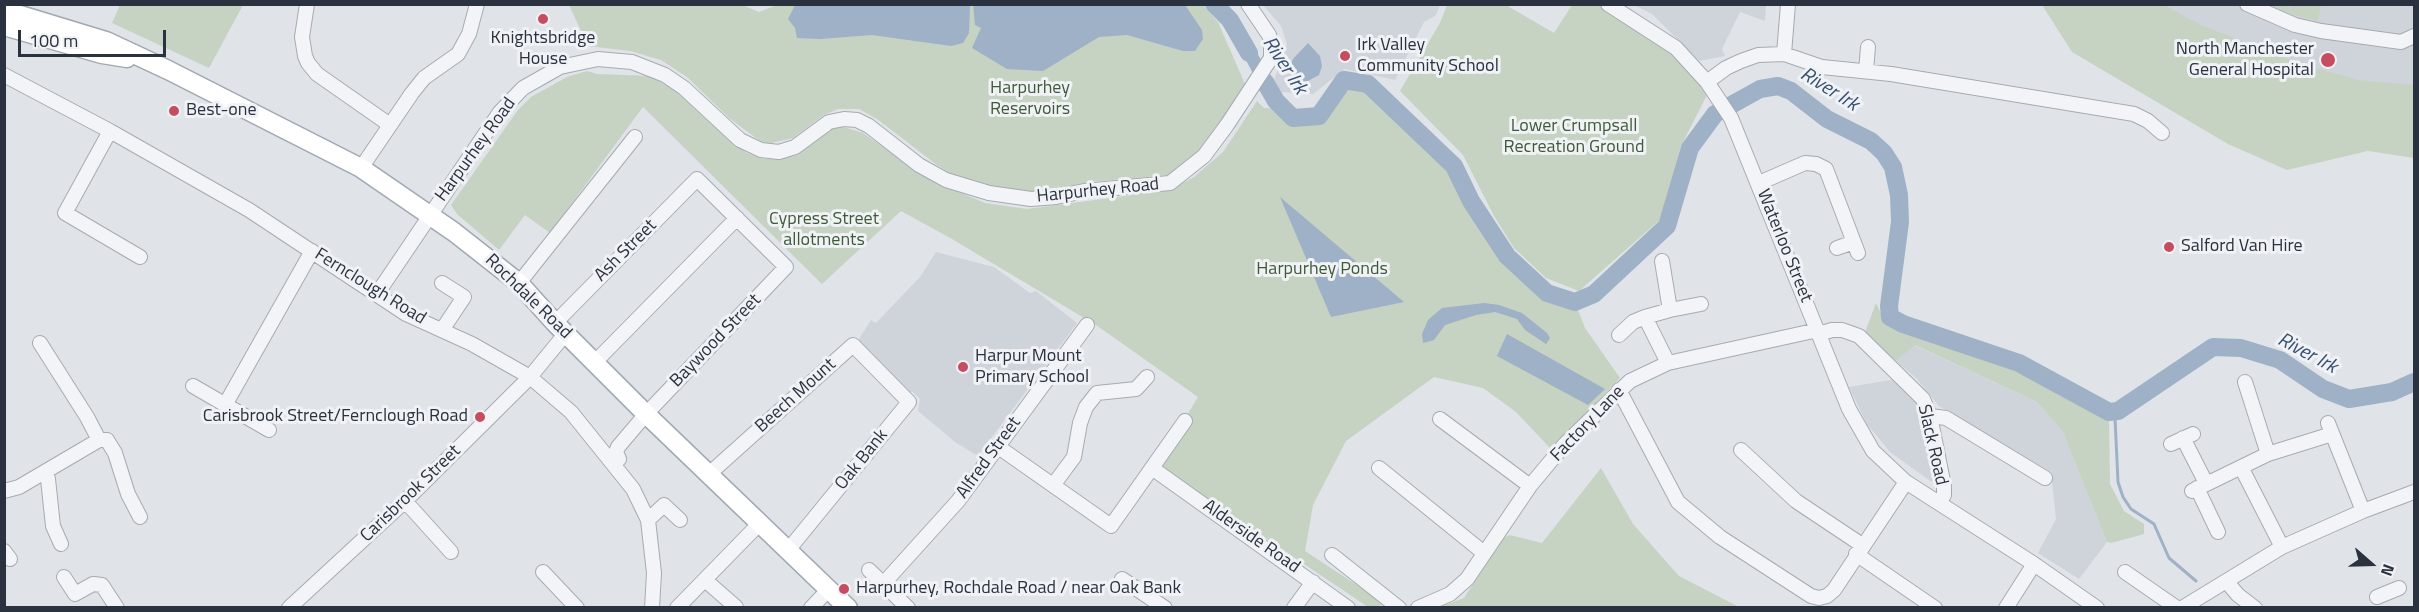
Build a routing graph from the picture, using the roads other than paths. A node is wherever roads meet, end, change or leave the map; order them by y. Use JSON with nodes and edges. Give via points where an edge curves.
{"nodes":[{"id":1,"x":307,"y":4,"type":"edge"},
{"id":2,"x":477,"y":4,"type":"edge"},
{"id":3,"x":1248,"y":4,"type":"edge"},
{"id":4,"x":1608,"y":4,"type":"edge"},
{"id":5,"x":1788,"y":4,"type":"edge"},
{"id":6,"x":2247,"y":4,"type":"edge"},
{"id":7,"x":4,"y":10,"type":"edge"},
{"id":8,"x":4,"y":26,"type":"edge"},
{"id":9,"x":2415,"y":36,"type":"edge"},
{"id":10,"x":1869,"y":47,"type":"dead end"},
{"id":11,"x":1784,"y":54,"type":"junction"},
{"id":12,"x":152,"y":63,"type":"junction"},
{"id":13,"x":1866,"y":71,"type":"junction"},
{"id":14,"x":4,"y":75,"type":"edge"},
{"id":15,"x":1707,"y":82,"type":"junction"},
{"id":16,"x":390,"y":125,"type":"junction"},
{"id":17,"x":110,"y":131,"type":"junction"},
{"id":18,"x":2162,"y":133,"type":"dead end"},
{"id":19,"x":635,"y":137,"type":"dead end"},
{"id":20,"x":361,"y":168,"type":"junction"},
{"id":21,"x":1759,"y":183,"type":"junction"},
{"id":22,"x":429,"y":215,"type":"junction"},
{"id":23,"x":736,"y":218,"type":"junction"},
{"id":24,"x":1837,"y":248,"type":"dead end"},
{"id":25,"x":312,"y":251,"type":"junction"},
{"id":26,"x":140,"y":257,"type":"dead end"},
{"id":27,"x":1662,"y":261,"type":"dead end"},
{"id":28,"x":442,"y":283,"type":"dead end"},
{"id":29,"x":519,"y":283,"type":"junction"},
{"id":30,"x":377,"y":294,"type":"junction"},
{"id":31,"x":1701,"y":304,"type":"dead end"},
{"id":32,"x":1670,"y":310,"type":"junction"},
{"id":33,"x":1645,"y":317,"type":"junction"},
{"id":34,"x":1087,"y":325,"type":"dead end"},
{"id":35,"x":560,"y":328,"type":"junction"},
{"id":36,"x":442,"y":330,"type":"junction"},
{"id":37,"x":1818,"y":332,"type":"junction"},
{"id":38,"x":1619,"y":335,"type":"dead end"},
{"id":39,"x":40,"y":343,"type":"dead end"},
{"id":40,"x":595,"y":362,"type":"junction"},
{"id":41,"x":1668,"y":363,"type":"junction"},
{"id":42,"x":881,"y":373,"type":"joint"},
{"id":43,"x":530,"y":377,"type":"junction"},
{"id":44,"x":1147,"y":377,"type":"dead end"},
{"id":45,"x":2245,"y":382,"type":"dead end"},
{"id":46,"x":194,"y":386,"type":"dead end"},
{"id":47,"x":1620,"y":390,"type":"junction"},
{"id":48,"x":225,"y":405,"type":"junction"},
{"id":49,"x":646,"y":414,"type":"junction"},
{"id":50,"x":1930,"y":416,"type":"junction"},
{"id":51,"x":1440,"y":419,"type":"dead end"},
{"id":52,"x":1185,"y":421,"type":"dead end"},
{"id":53,"x":269,"y":430,"type":"dead end"},
{"id":54,"x":2182,"y":439,"type":"dead end"},
{"id":55,"x":103,"y":440,"type":"junction"},
{"id":56,"x":997,"y":446,"type":"junction"},
{"id":57,"x":1742,"y":450,"type":"dead end"},
{"id":58,"x":2268,"y":454,"type":"junction"},
{"id":59,"x":614,"y":464,"type":"junction"},
{"id":60,"x":2241,"y":467,"type":"junction"},
{"id":61,"x":1152,"y":468,"type":"junction"},
{"id":62,"x":1379,"y":468,"type":"dead end"},
{"id":63,"x":44,"y":473,"type":"junction"},
{"id":64,"x":709,"y":474,"type":"junction"},
{"id":65,"x":2045,"y":478,"type":"dead end"},
{"id":66,"x":1906,"y":482,"type":"junction"},
{"id":67,"x":1054,"y":484,"type":"junction"},
{"id":68,"x":1530,"y":486,"type":"junction"},
{"id":69,"x":2198,"y":487,"type":"junction"},
{"id":70,"x":4,"y":491,"type":"edge"},
{"id":71,"x":2415,"y":492,"type":"edge"},
{"id":72,"x":405,"y":501,"type":"junction"},
{"id":73,"x":1939,"y":504,"type":"junction"},
{"id":74,"x":2363,"y":511,"type":"junction"},
{"id":75,"x":140,"y":517,"type":"dead end"},
{"id":76,"x":648,"y":520,"type":"junction"},
{"id":77,"x":680,"y":520,"type":"dead end"},
{"id":78,"x":761,"y":522,"type":"junction"},
{"id":79,"x":2218,"y":532,"type":"dead end"},
{"id":80,"x":61,"y":544,"type":"dead end"},
{"id":81,"x":2282,"y":547,"type":"junction"},
{"id":82,"x":789,"y":549,"type":"junction"},
{"id":83,"x":1859,"y":550,"type":"junction"},
{"id":84,"x":451,"y":552,"type":"dead end"},
{"id":85,"x":1484,"y":553,"type":"junction"},
{"id":86,"x":1332,"y":555,"type":"dead end"},
{"id":87,"x":2034,"y":564,"type":"junction"},
{"id":88,"x":869,"y":570,"type":"dead end"},
{"id":89,"x":543,"y":572,"type":"dead end"},
{"id":90,"x":2125,"y":572,"type":"dead end"},
{"id":91,"x":64,"y":577,"type":"dead end"},
{"id":92,"x":1122,"y":579,"type":"dead end"},
{"id":93,"x":705,"y":580,"type":"junction"},
{"id":94,"x":2226,"y":581,"type":"junction"},
{"id":95,"x":1313,"y":582,"type":"junction"},
{"id":96,"x":883,"y":584,"type":"junction"},
{"id":97,"x":829,"y":589,"type":"junction"},
{"id":98,"x":2388,"y":593,"type":"dead end"},
{"id":99,"x":1914,"y":602,"type":"edge"},
{"id":100,"x":1148,"y":603,"type":"edge"},
{"id":101,"x":736,"y":607,"type":"edge"},
{"id":102,"x":117,"y":608,"type":"edge"},
{"id":103,"x":289,"y":608,"type":"edge"},
{"id":104,"x":577,"y":608,"type":"edge"},
{"id":105,"x":652,"y":608,"type":"edge"},
{"id":106,"x":677,"y":608,"type":"edge"},
{"id":107,"x":811,"y":608,"type":"edge"},
{"id":108,"x":848,"y":608,"type":"edge"},
{"id":109,"x":908,"y":608,"type":"edge"},
{"id":110,"x":1165,"y":608,"type":"edge"},
{"id":111,"x":1294,"y":608,"type":"edge"},
{"id":112,"x":1348,"y":608,"type":"edge"},
{"id":113,"x":1399,"y":608,"type":"edge"},
{"id":114,"x":1418,"y":608,"type":"edge"},
{"id":115,"x":1935,"y":608,"type":"edge"},
{"id":116,"x":2006,"y":608,"type":"edge"},
{"id":117,"x":2097,"y":608,"type":"edge"},
{"id":118,"x":2177,"y":608,"type":"edge"},
{"id":119,"x":2182,"y":608,"type":"edge"},
{"id":120,"x":2255,"y":608,"type":"edge"},
{"id":121,"x":2393,"y":608,"type":"edge"}],
"edges":[{"from":1,"to":16,"type":"street","via":[[302,37],[308,63],[317,74]]},
{"from":2,"to":16,"type":"street","via":[[469,34],[458,54],[424,78]]},
{"from":3,"to":22,"type":"street","name":"Harpurhey Road","via":[[1269,35],[1271,58],[1204,156],[1170,183],[1031,199],[989,193],[946,180],[857,120],[829,122],[795,147],[779,152],[761,150],[740,140],[665,75],[632,62],[598,59],[560,67],[523,88],[500,112]]},
{"from":4,"to":15,"type":"street","name":"Waterloo Street","via":[[1677,48]]},
{"from":5,"to":11,"type":"street"},
{"from":6,"to":9,"type":"street","via":[[2300,27],[2401,42]]},
{"from":7,"to":12,"type":"main road","name":"Rochdale Road","via":[[106,41]]},
{"from":8,"to":12,"type":"main road","name":"Rochdale Road","via":[[102,54]]},
{"from":10,"to":13,"type":"street"},
{"from":11,"to":13,"type":"street","via":[[1822,67]]},
{"from":11,"to":15,"type":"street","via":[[1758,55],[1741,61]]},
{"from":12,"to":20,"type":"main road","name":"Rochdale Road"},
{"from":13,"to":18,"type":"street","via":[[2134,114]]},
{"from":14,"to":17,"type":"street","name":"Fernclough Road"},
{"from":15,"to":21,"type":"street","name":"Waterloo Street","via":[[1731,118]]},
{"from":16,"to":20,"type":"street"},
{"from":17,"to":25,"type":"street","name":"Fernclough Road","via":[[249,210]]},
{"from":17,"to":26,"type":"street","via":[[65,213]]},
{"from":19,"to":29,"type":"street"},
{"from":20,"to":22,"type":"main road","name":"Rochdale Road"},
{"from":21,"to":24,"type":"street","via":[[1805,163],[1826,169],[1856,247]]},
{"from":21,"to":37,"type":"street","name":"Waterloo Street"},
{"from":22,"to":29,"type":"main road","name":"Rochdale Road"},
{"from":22,"to":30,"type":"street","name":"Harpurhey Road"},
{"from":23,"to":35,"type":"street","name":"Ash Street","via":[[697,179]]},
{"from":23,"to":40,"type":"street"},
{"from":23,"to":49,"type":"street","name":"Baywood Street","via":[[786,267]]},
{"from":25,"to":30,"type":"street","name":"Fernclough Road"},
{"from":25,"to":48,"type":"street"},
{"from":27,"to":32,"type":"street"},
{"from":28,"to":36,"type":"street","via":[[464,297]]},
{"from":29,"to":35,"type":"main road","name":"Rochdale Road"},
{"from":30,"to":36,"type":"street","name":"Fernclough Road","via":[[406,314]]},
{"from":31,"to":32,"type":"street"},
{"from":32,"to":33,"type":"street"},
{"from":33,"to":38,"type":"street"},
{"from":33,"to":41,"type":"street"},
{"from":34,"to":56,"type":"street","name":"Alfred Street"},
{"from":35,"to":40,"type":"main road","name":"Rochdale Road"},
{"from":35,"to":43,"type":"street","name":"Ash Street"},
{"from":36,"to":43,"type":"street","name":"Fernclough Road"},
{"from":37,"to":41,"type":"street","name":"Factory Lane"},
{"from":37,"to":50,"type":"street","name":"Slack Road","via":[[1842,330],[1863,339],[1923,399]]},
{"from":37,"to":66,"type":"street","name":"Waterloo Street","via":[[1859,430],[1873,451]]},
{"from":39,"to":55,"type":"street"},
{"from":40,"to":49,"type":"main road","name":"Rochdale Road"},
{"from":41,"to":47,"type":"street","name":"Factory Lane","via":[[1641,374]]},
{"from":42,"to":64,"type":"street","name":"Beech Mount","via":[[853,345]]},
{"from":42,"to":82,"type":"street","name":"Oak Bank","via":[[909,402]]},
{"from":43,"to":59,"type":"street","name":"Fernclough Road","via":[[571,412]]},
{"from":43,"to":72,"type":"street","name":"Carisbrook Street"},
{"from":44,"to":67,"type":"street","via":[[1136,389],[1097,393],[1083,415],[1074,457]]},
{"from":45,"to":58,"type":"street","via":[[2254,396]]},
{"from":46,"to":48,"type":"street"},
{"from":47,"to":68,"type":"street","name":"Factory Lane","via":[[1565,444]]},
{"from":47,"to":83,"type":"street","via":[[1678,502],[1720,537],[1810,596],[1819,598],[1834,590]]},
{"from":48,"to":53,"type":"street"},
{"from":49,"to":59,"type":"street","name":"Baywood Street","via":[[618,447],[619,459]]},
{"from":49,"to":64,"type":"main road","name":"Rochdale Road"},
{"from":50,"to":65,"type":"street","via":[[1947,418]]},
{"from":50,"to":73,"type":"street","name":"Slack Road","via":[[1944,490]]},
{"from":51,"to":68,"type":"street"},
{"from":52,"to":61,"type":"street"},
{"from":54,"to":69,"type":"street"},
{"from":55,"to":63,"type":"street"},
{"from":55,"to":75,"type":"street","via":[[115,453]]},
{"from":56,"to":67,"type":"street"},
{"from":56,"to":96,"type":"street","name":"Alfred Street","via":[[939,524]]},
{"from":57,"to":83,"type":"street","via":[[1797,501]]},
{"from":58,"to":60,"type":"street"},
{"from":58,"to":74,"type":"street","via":[[2330,428]]},
{"from":59,"to":76,"type":"street","name":"Fernclough Road","via":[[633,489]]},
{"from":60,"to":69,"type":"street"},
{"from":60,"to":81,"type":"street"},
{"from":61,"to":67,"type":"street","via":[[1111,526]]},
{"from":61,"to":95,"type":"street","name":"Alderside Road"},
{"from":62,"to":85,"type":"street"},
{"from":63,"to":70,"type":"street"},
{"from":63,"to":80,"type":"street","via":[[53,526]]},
{"from":64,"to":78,"type":"main road","name":"Rochdale Road"},
{"from":66,"to":73,"type":"street","name":"Waterloo Street"},
{"from":66,"to":83,"type":"street"},
{"from":68,"to":85,"type":"street","name":"Factory Lane"},
{"from":69,"to":79,"type":"street"},
{"from":71,"to":74,"type":"street"},
{"from":72,"to":84,"type":"street"},
{"from":72,"to":103,"type":"street","name":"Carisbrook Street"},
{"from":73,"to":87,"type":"street","name":"Slack Road"},
{"from":74,"to":81,"type":"street"},
{"from":76,"to":77,"type":"street","via":[[664,505]]},
{"from":76,"to":105,"type":"street","name":"Fernclough Road","via":[[654,573]]},
{"from":78,"to":82,"type":"main road","name":"Rochdale Road"},
{"from":78,"to":93,"type":"street"},
{"from":81,"to":94,"type":"street"},
{"from":82,"to":97,"type":"main road","name":"Rochdale Road"},
{"from":83,"to":99,"type":"street"},
{"from":85,"to":114,"type":"street","name":"Factory Lane","via":[[1467,579],[1450,594]]},
{"from":86,"to":113,"type":"street"},
{"from":87,"to":116,"type":"street"},
{"from":87,"to":117,"type":"street","name":"Slack Road"},
{"from":88,"to":96,"type":"street"},
{"from":89,"to":104,"type":"street"},
{"from":90,"to":118,"type":"street"},
{"from":91,"to":102,"type":"street","via":[[75,594],[93,584],[102,585]]},
{"from":92,"to":100,"type":"street"},
{"from":93,"to":101,"type":"street"},
{"from":93,"to":106,"type":"street"},
{"from":94,"to":119,"type":"street"},
{"from":94,"to":120,"type":"street"},
{"from":95,"to":111,"type":"street"},
{"from":95,"to":112,"type":"street","name":"Alderside Road"},
{"from":96,"to":109,"type":"street"},
{"from":97,"to":107,"type":"street"},
{"from":97,"to":108,"type":"main road","name":"Rochdale Road"},
{"from":98,"to":121,"type":"street"},
{"from":99,"to":115,"type":"street"},
{"from":100,"to":110,"type":"street"}]}
